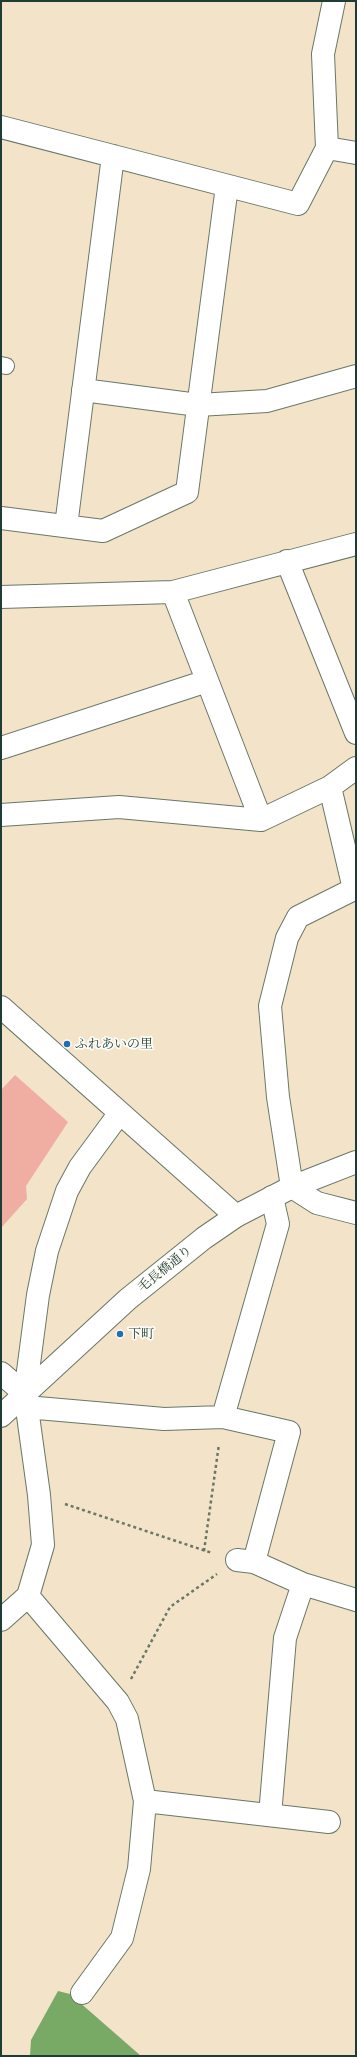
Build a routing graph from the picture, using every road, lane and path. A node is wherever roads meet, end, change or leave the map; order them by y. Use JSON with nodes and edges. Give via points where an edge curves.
{"nodes":[{"id":1,"x":334,"y":1,"type":"edge"},
{"id":2,"x":1,"y":127,"type":"edge"},
{"id":3,"x":328,"y":148,"type":"junction"},
{"id":4,"x":356,"y":153,"type":"edge"},
{"id":5,"x":113,"y":156,"type":"junction"},
{"id":6,"x":227,"y":186,"type":"junction"},
{"id":7,"x":356,"y":376,"type":"edge"},
{"id":8,"x":83,"y":390,"type":"junction"},
{"id":9,"x":198,"y":405,"type":"junction"},
{"id":10,"x":1,"y":518,"type":"edge"},
{"id":11,"x":66,"y":526,"type":"junction"},
{"id":12,"x":356,"y":544,"type":"edge"},
{"id":13,"x":287,"y":561,"type":"junction"},
{"id":14,"x":173,"y":592,"type":"junction"},
{"id":15,"x":1,"y":597,"type":"edge"},
{"id":16,"x":206,"y":681,"type":"junction"},
{"id":17,"x":356,"y":733,"type":"edge"},
{"id":18,"x":1,"y":748,"type":"edge"},
{"id":19,"x":356,"y":768,"type":"edge"},
{"id":20,"x":330,"y":787,"type":"junction"},
{"id":21,"x":2,"y":811,"type":"edge"},
{"id":22,"x":261,"y":820,"type":"junction"},
{"id":23,"x":1,"y":1007,"type":"edge"},
{"id":24,"x":120,"y":1114,"type":"junction"},
{"id":25,"x":356,"y":1162,"type":"edge"},
{"id":26,"x":292,"y":1187,"type":"junction"},
{"id":27,"x":272,"y":1197,"type":"junction"},
{"id":28,"x":356,"y":1214,"type":"edge"},
{"id":29,"x":236,"y":1216,"type":"junction"},
{"id":30,"x":1,"y":1374,"type":"edge"},
{"id":31,"x":26,"y":1401,"type":"junction"},
{"id":32,"x":1,"y":1416,"type":"edge"},
{"id":33,"x":223,"y":1417,"type":"junction"},
{"id":34,"x":39,"y":1495,"type":"junction"},
{"id":35,"x":204,"y":1551,"type":"junction"},
{"id":36,"x":246,"y":1561,"type":"junction"},
{"id":37,"x":303,"y":1584,"type":"junction"},
{"id":38,"x":28,"y":1596,"type":"junction"},
{"id":39,"x":356,"y":1600,"type":"edge"},
{"id":40,"x":1,"y":1620,"type":"edge"},
{"id":41,"x":118,"y":1702,"type":"junction"},
{"id":42,"x":145,"y":1801,"type":"junction"},
{"id":43,"x":270,"y":1815,"type":"junction"},
{"id":44,"x":329,"y":1822,"type":"dead end"},
{"id":45,"x":82,"y":1993,"type":"dead end"}],
"edges":[{"from":1,"to":3,"type":"street","via":[[323,54]]},
{"from":2,"to":5,"type":"street"},
{"from":3,"to":4,"type":"street"},
{"from":3,"to":6,"type":"street","via":[[298,204]]},
{"from":5,"to":6,"type":"street"},
{"from":5,"to":8,"type":"street"},
{"from":6,"to":9,"type":"street"},
{"from":7,"to":9,"type":"street","via":[[267,401]]},
{"from":8,"to":9,"type":"street"},
{"from":8,"to":11,"type":"street"},
{"from":9,"to":11,"type":"street","via":[[187,492],[103,531]]},
{"from":10,"to":11,"type":"street"},
{"from":12,"to":13,"type":"street"},
{"from":13,"to":14,"type":"street"},
{"from":13,"to":17,"type":"street"},
{"from":14,"to":15,"type":"street"},
{"from":14,"to":16,"type":"street"},
{"from":16,"to":18,"type":"street"},
{"from":16,"to":22,"type":"street"},
{"from":19,"to":20,"type":"street"},
{"from":20,"to":22,"type":"street"},
{"from":20,"to":26,"type":"street","via":[[354,889],[298,917],[286,938],[270,1006],[278,1097]]},
{"from":21,"to":22,"type":"street","via":[[119,807]]},
{"from":23,"to":24,"type":"street"},
{"from":24,"to":29,"type":"street"},
{"from":24,"to":31,"type":"street","via":[[80,1167],[67,1191],[47,1251],[38,1295]]},
{"from":25,"to":26,"type":"street","name":"毛長橋通り"},
{"from":26,"to":27,"type":"street","name":"毛長橋通り"},
{"from":26,"to":28,"type":"street","via":[[317,1203]]},
{"from":27,"to":29,"type":"street","name":"毛長橋通り"},
{"from":27,"to":33,"type":"street","via":[[278,1224]]},
{"from":29,"to":31,"type":"street","name":"毛長橋通り","via":[[128,1299]]},
{"from":30,"to":31,"type":"street"},
{"from":31,"to":32,"type":"street","name":"毛長橋通り"},
{"from":31,"to":33,"type":"street","via":[[164,1419]]},
{"from":31,"to":34,"type":"street"},
{"from":33,"to":35,"type":"path"},
{"from":33,"to":36,"type":"street","via":[[289,1432]]},
{"from":34,"to":35,"type":"path"},
{"from":34,"to":38,"type":"street","via":[[43,1545]]},
{"from":35,"to":36,"type":"path"},
{"from":36,"to":37,"type":"street"},
{"from":36,"to":41,"type":"path","via":[[170,1607]]},
{"from":37,"to":39,"type":"street"},
{"from":37,"to":43,"type":"street","via":[[286,1638]]},
{"from":38,"to":40,"type":"street"},
{"from":38,"to":41,"type":"street"},
{"from":41,"to":42,"type":"street","via":[[127,1719]]},
{"from":42,"to":43,"type":"street"},
{"from":42,"to":45,"type":"street","via":[[139,1869],[122,1938]]},
{"from":43,"to":44,"type":"street"}]}
